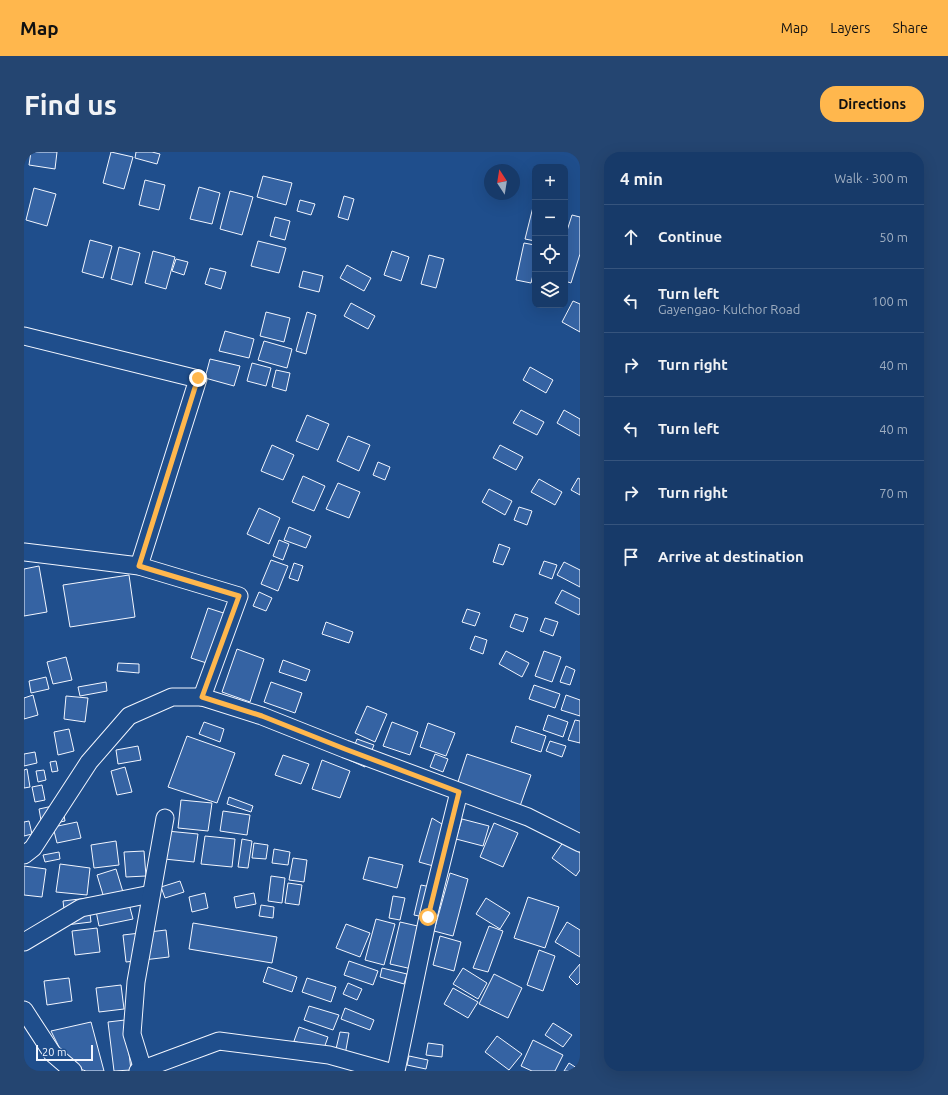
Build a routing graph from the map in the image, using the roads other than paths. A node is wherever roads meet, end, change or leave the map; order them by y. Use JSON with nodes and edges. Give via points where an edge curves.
{"nodes":[{"id":1,"x":24,"y":336,"type":"edge"},
{"id":2,"x":24,"y":552,"type":"edge"},
{"id":3,"x":139,"y":566,"type":"junction"},
{"id":4,"x":202,"y":697,"type":"junction"},
{"id":5,"x":459,"y":792,"type":"junction"},
{"id":6,"x":165,"y":818,"type":"dead end"},
{"id":7,"x":580,"y":843,"type":"edge"},
{"id":8,"x":24,"y":855,"type":"edge"},
{"id":9,"x":151,"y":894,"type":"junction"},
{"id":10,"x":24,"y":942,"type":"edge"},
{"id":11,"x":24,"y":1010,"type":"edge"},
{"id":12,"x":360,"y":1067,"type":"edge"},
{"id":13,"x":141,"y":1070,"type":"edge"},
{"id":14,"x":73,"y":1071,"type":"edge"},
{"id":15,"x":386,"y":1071,"type":"edge"},
{"id":16,"x":396,"y":1071,"type":"edge"}],
"edges":[{"from":1,"to":3,"type":"street","via":[[198,378]]},
{"from":2,"to":3,"type":"street"},
{"from":3,"to":4,"type":"street","via":[[239,596]]},
{"from":4,"to":5,"type":"street","via":[[262,716]]},
{"from":4,"to":8,"type":"street","via":[[172,697],[129,716],[90,762],[32,848]]},
{"from":5,"to":7,"type":"street","via":[[528,816]]},
{"from":5,"to":16,"type":"street","via":[[428,917]]},
{"from":6,"to":9,"type":"street"},
{"from":9,"to":10,"type":"street","via":[[81,908]]},
{"from":9,"to":13,"type":"street","via":[[136,982],[132,1034]]},
{"from":11,"to":14,"type":"street","via":[[52,1053]]},
{"from":12,"to":13,"type":"street","via":[[329,1055],[219,1041]]},
{"from":12,"to":15,"type":"street"}]}
